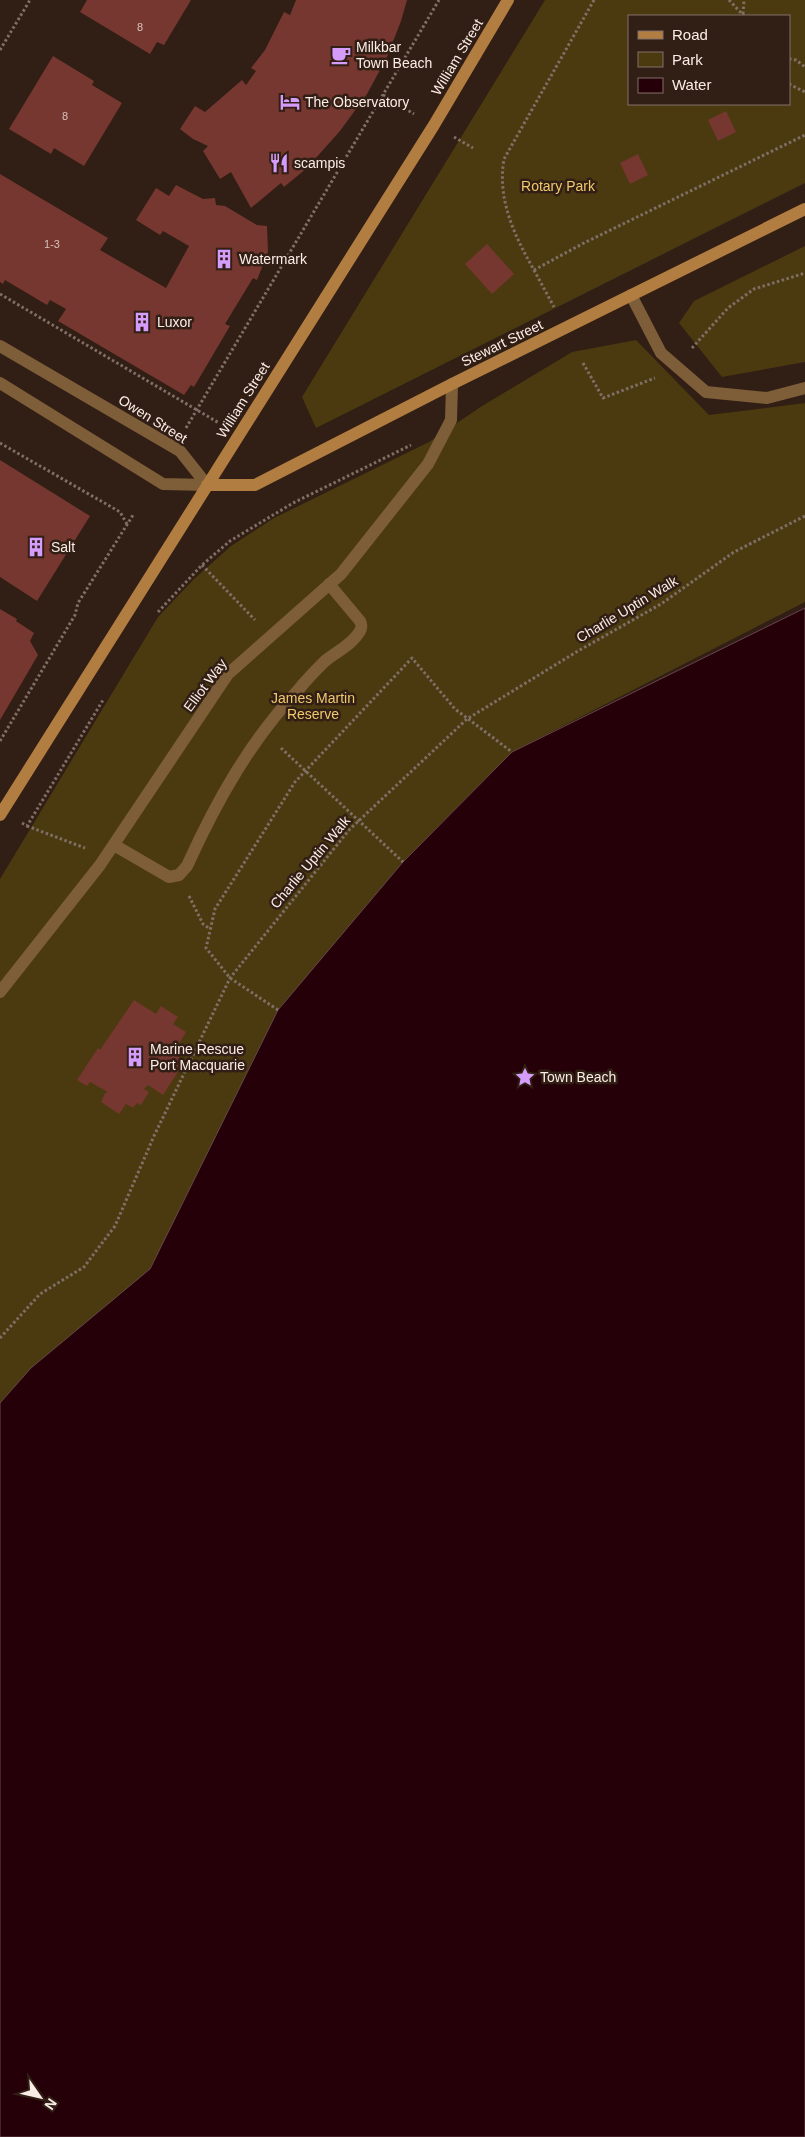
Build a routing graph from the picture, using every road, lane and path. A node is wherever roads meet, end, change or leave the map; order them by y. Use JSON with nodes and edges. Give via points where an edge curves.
{"nodes":[{"id":1,"x":30,"y":0,"type":"edge"},
{"id":2,"x":439,"y":0,"type":"edge"},
{"id":3,"x":508,"y":0,"type":"edge"},
{"id":4,"x":594,"y":0,"type":"edge"},
{"id":5,"x":730,"y":0,"type":"edge"},
{"id":6,"x":744,"y":0,"type":"edge"},
{"id":7,"x":743,"y":15,"type":"edge"},
{"id":8,"x":0,"y":50,"type":"edge"},
{"id":9,"x":790,"y":59,"type":"edge"},
{"id":10,"x":805,"y":67,"type":"edge"},
{"id":11,"x":790,"y":84,"type":"edge"},
{"id":12,"x":805,"y":92,"type":"edge"},
{"id":13,"x":382,"y":95,"type":"junction"},
{"id":14,"x":412,"y":112,"type":"dead end"},
{"id":15,"x":805,"y":135,"type":"edge"},
{"id":16,"x":805,"y":209,"type":"edge"},
{"id":17,"x":534,"y":270,"type":"junction"},
{"id":18,"x":805,"y":273,"type":"edge"},
{"id":19,"x":0,"y":294,"type":"edge"},
{"id":20,"x":631,"y":295,"type":"junction"},
{"id":21,"x":555,"y":308,"type":"dead end"},
{"id":22,"x":695,"y":342,"type":"dead end"},
{"id":23,"x":0,"y":346,"type":"edge"},
{"id":24,"x":583,"y":363,"type":"dead end"},
{"id":25,"x":0,"y":383,"type":"edge"},
{"id":26,"x":452,"y":384,"type":"junction"},
{"id":27,"x":805,"y":388,"type":"edge"},
{"id":28,"x":603,"y":398,"type":"dead end"},
{"id":29,"x":197,"y":410,"type":"junction"},
{"id":30,"x":224,"y":426,"type":"dead end"},
{"id":31,"x":182,"y":435,"type":"dead end"},
{"id":32,"x":0,"y":443,"type":"edge"},
{"id":33,"x":414,"y":443,"type":"dead end"},
{"id":34,"x":207,"y":485,"type":"junction"},
{"id":35,"x":132,"y":515,"type":"dead end"},
{"id":36,"x":805,"y":516,"type":"edge"},
{"id":37,"x":127,"y":524,"type":"junction"},
{"id":38,"x":202,"y":565,"type":"junction"},
{"id":39,"x":329,"y":584,"type":"junction"},
{"id":40,"x":238,"y":603,"type":"dead end"},
{"id":41,"x":153,"y":618,"type":"dead end"},
{"id":42,"x":108,"y":693,"type":"dead end"},
{"id":43,"x":466,"y":719,"type":"junction"},
{"id":44,"x":0,"y":740,"type":"edge"},
{"id":45,"x":512,"y":752,"type":"dead end"},
{"id":46,"x":299,"y":764,"type":"dead end"},
{"id":47,"x":307,"y":770,"type":"junction"},
{"id":48,"x":0,"y":815,"type":"edge"},
{"id":49,"x":360,"y":819,"type":"junction"},
{"id":50,"x":18,"y":820,"type":"dead end"},
{"id":51,"x":28,"y":826,"type":"junction"},
{"id":52,"x":114,"y":845,"type":"junction"},
{"id":53,"x":93,"y":851,"type":"dead end"},
{"id":54,"x":403,"y":862,"type":"dead end"},
{"id":55,"x":179,"y":875,"type":"junction"},
{"id":56,"x":210,"y":929,"type":"junction"},
{"id":57,"x":230,"y":978,"type":"junction"},
{"id":58,"x":0,"y":992,"type":"edge"},
{"id":59,"x":278,"y":1010,"type":"dead end"},
{"id":60,"x":0,"y":1338,"type":"edge"}],
"edges":[{"from":1,"to":8,"type":"path"},
{"from":2,"to":13,"type":"path"},
{"from":3,"to":34,"type":"street","name":"William Street","via":[[434,125]]},
{"from":4,"to":17,"type":"path","via":[[504,159],[502,172],[510,224]]},
{"from":5,"to":7,"type":"path"},
{"from":6,"to":7,"type":"path"},
{"from":9,"to":10,"type":"path"},
{"from":11,"to":12,"type":"path"},
{"from":13,"to":14,"type":"path"},
{"from":13,"to":29,"type":"path"},
{"from":15,"to":17,"type":"path"},
{"from":16,"to":20,"type":"street","name":"Stewart Street"},
{"from":17,"to":21,"type":"path"},
{"from":18,"to":22,"type":"path","via":[[754,289],[728,308]]},
{"from":19,"to":29,"type":"path"},
{"from":20,"to":26,"type":"street","name":"Stewart Street"},
{"from":20,"to":27,"type":"street","via":[[661,353],[706,392],[767,398]]},
{"from":23,"to":34,"type":"street","name":"Owen Street","via":[[180,451]]},
{"from":24,"to":28,"type":"path"},
{"from":25,"to":34,"type":"street","via":[[163,484]]},
{"from":26,"to":34,"type":"street","name":"Stewart Street","via":[[255,485]]},
{"from":26,"to":39,"type":"street","name":"Elliot Way","via":[[451,420],[428,464],[342,574]]},
{"from":29,"to":30,"type":"path"},
{"from":29,"to":31,"type":"path"},
{"from":32,"to":37,"type":"path","via":[[120,512]]},
{"from":33,"to":38,"type":"path","via":[[293,504],[230,541]]},
{"from":34,"to":48,"type":"street","name":"William Street"},
{"from":35,"to":37,"type":"path"},
{"from":36,"to":43,"type":"path","name":"Charlie Uptin Walk","via":[[734,552],[661,604]]},
{"from":37,"to":44,"type":"path"},
{"from":38,"to":40,"type":"path"},
{"from":38,"to":41,"type":"path"},
{"from":39,"to":52,"type":"street","name":"Elliot Way","via":[[228,674]]},
{"from":39,"to":55,"type":"street","via":[[360,621],[361,630],[325,661],[266,727],[227,786],[187,866]]},
{"from":42,"to":51,"type":"path"},
{"from":43,"to":45,"type":"path"},
{"from":43,"to":47,"type":"path","via":[[412,658]]},
{"from":43,"to":49,"type":"path","name":"Charlie Uptin Walk"},
{"from":46,"to":47,"type":"path"},
{"from":47,"to":49,"type":"path"},
{"from":47,"to":56,"type":"path","via":[[295,782],[215,909]]},
{"from":49,"to":54,"type":"path"},
{"from":49,"to":57,"type":"path","name":"Charlie Uptin Walk"},
{"from":50,"to":51,"type":"path"},
{"from":51,"to":53,"type":"path"},
{"from":52,"to":55,"type":"street","via":[[169,876]]},
{"from":52,"to":58,"type":"street","name":"Elliot Way"},
{"from":55,"to":56,"type":"path","via":[[203,924]]},
{"from":56,"to":57,"type":"path","via":[[206,948]]},
{"from":57,"to":59,"type":"path"},
{"from":57,"to":60,"type":"path","name":"Charlie Uptin Walk","via":[[115,1226],[84,1267],[40,1294]]}]}
